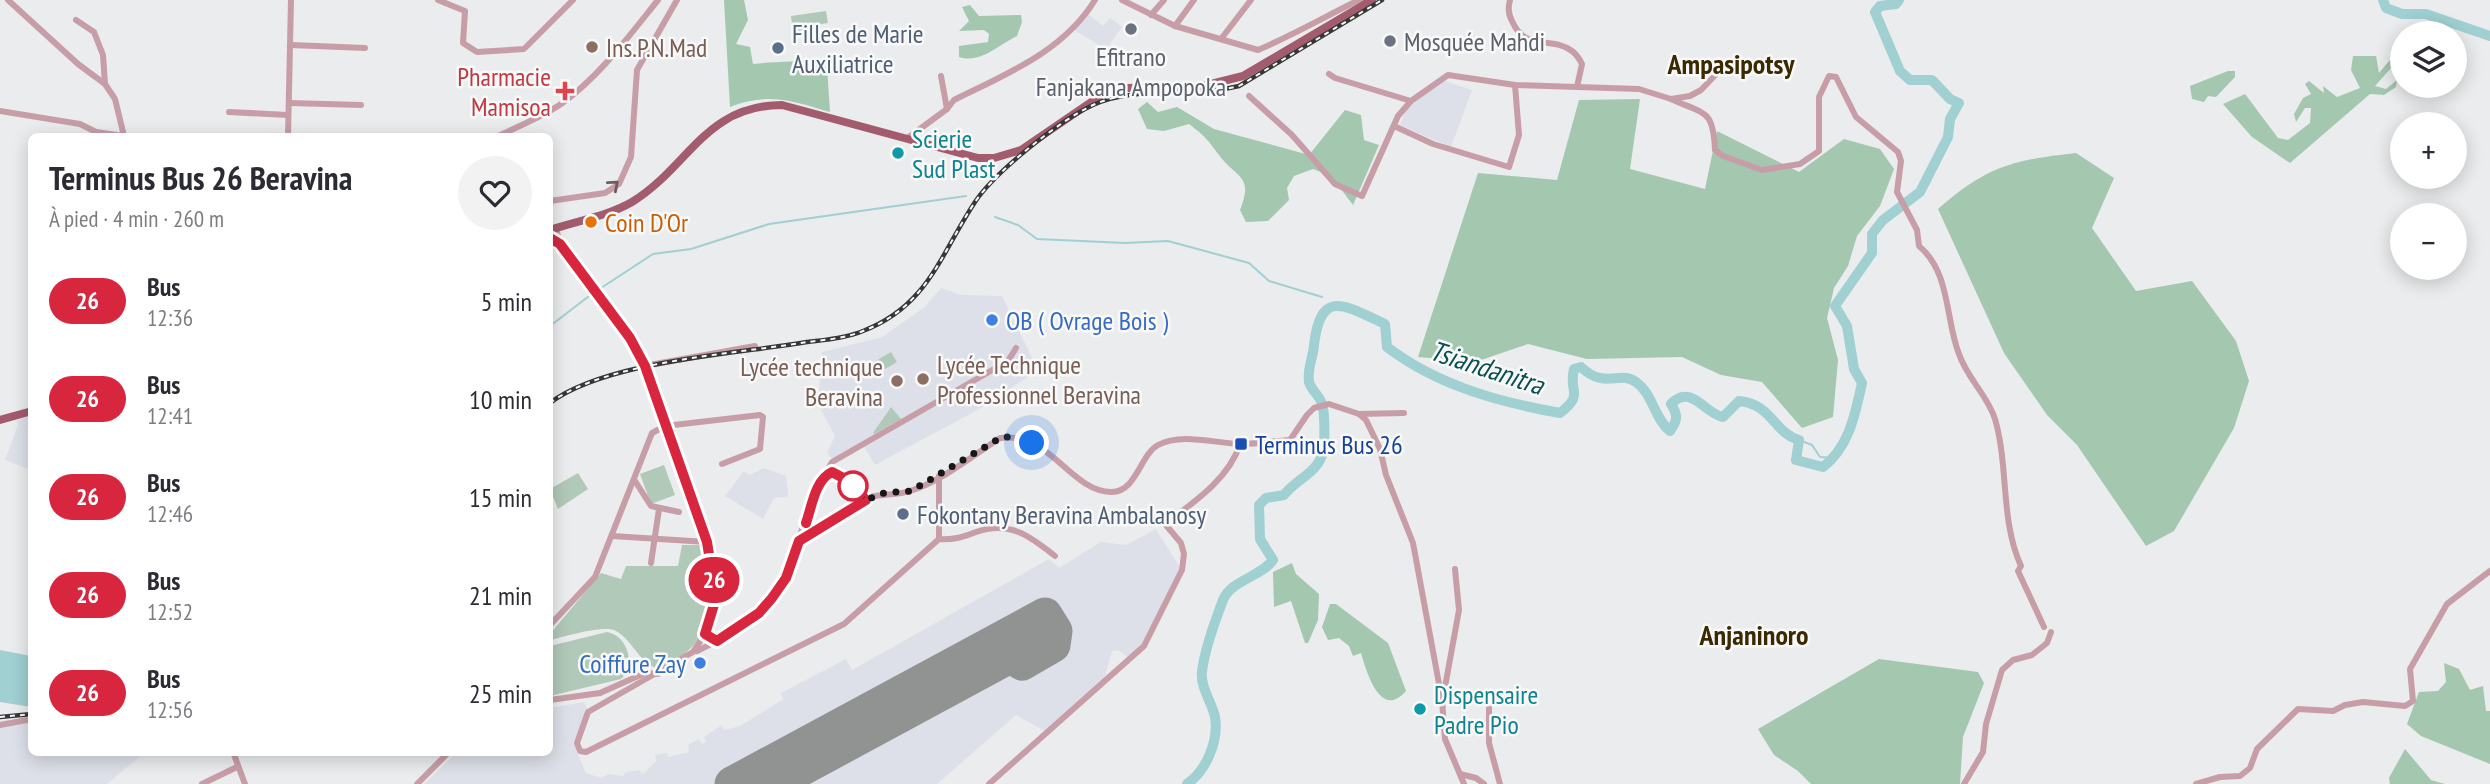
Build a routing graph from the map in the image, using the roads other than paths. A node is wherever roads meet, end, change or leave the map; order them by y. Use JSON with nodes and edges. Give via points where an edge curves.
{"nodes":[{"id":1,"x":8,"y":0,"type":"edge"},
{"id":2,"x":291,"y":0,"type":"edge"},
{"id":3,"x":438,"y":0,"type":"edge"},
{"id":4,"x":573,"y":0,"type":"edge"},
{"id":5,"x":658,"y":0,"type":"edge"},
{"id":6,"x":677,"y":0,"type":"edge"},
{"id":7,"x":1095,"y":0,"type":"edge"},
{"id":8,"x":1122,"y":0,"type":"edge"},
{"id":9,"x":1164,"y":0,"type":"edge"},
{"id":10,"x":1194,"y":0,"type":"edge"},
{"id":11,"x":1251,"y":0,"type":"edge"},
{"id":12,"x":1510,"y":0,"type":"edge"},
{"id":13,"x":1368,"y":2,"type":"edge"},
{"id":14,"x":1151,"y":15,"type":"junction"},
{"id":15,"x":76,"y":19,"type":"dead end"},
{"id":16,"x":1174,"y":26,"type":"junction"},
{"id":17,"x":1221,"y":40,"type":"junction"},
{"id":18,"x":291,"y":45,"type":"junction"},
{"id":19,"x":365,"y":48,"type":"dead end"},
{"id":20,"x":1726,"y":64,"type":"dead end"},
{"id":21,"x":1329,"y":74,"type":"dead end"},
{"id":22,"x":942,"y":76,"type":"dead end"},
{"id":23,"x":105,"y":84,"type":"junction"},
{"id":24,"x":1515,"y":85,"type":"junction"},
{"id":25,"x":1577,"y":87,"type":"junction"},
{"id":26,"x":1249,"y":96,"type":"dead end"},
{"id":27,"x":1671,"y":99,"type":"junction"},
{"id":28,"x":1411,"y":102,"type":"junction"},
{"id":29,"x":289,"y":103,"type":"junction"},
{"id":30,"x":361,"y":104,"type":"dead end"},
{"id":31,"x":947,"y":109,"type":"junction"},
{"id":32,"x":0,"y":111,"type":"edge"},
{"id":33,"x":229,"y":112,"type":"dead end"},
{"id":34,"x":288,"y":115,"type":"junction"},
{"id":35,"x":1394,"y":126,"type":"junction"},
{"id":36,"x":103,"y":133,"type":"edge"},
{"id":37,"x":123,"y":133,"type":"edge"},
{"id":38,"x":288,"y":133,"type":"edge"},
{"id":39,"x":504,"y":133,"type":"edge"},
{"id":40,"x":909,"y":138,"type":"junction"},
{"id":41,"x":553,"y":201,"type":"edge"},
{"id":42,"x":553,"y":229,"type":"edge"},
{"id":43,"x":553,"y":240,"type":"edge"},
{"id":44,"x":560,"y":244,"type":"junction"},
{"id":45,"x":755,"y":346,"type":"dead end"},
{"id":46,"x":1016,"y":348,"type":"dead end"},
{"id":47,"x":645,"y":366,"type":"junction"},
{"id":48,"x":28,"y":412,"type":"edge"},
{"id":49,"x":1405,"y":413,"type":"dead end"},
{"id":50,"x":1359,"y":414,"type":"junction"},
{"id":51,"x":0,"y":419,"type":"edge"},
{"id":52,"x":665,"y":426,"type":"junction"},
{"id":53,"x":1240,"y":444,"type":"junction"},
{"id":54,"x":722,"y":464,"type":"dead end"},
{"id":55,"x":824,"y":476,"type":"junction"},
{"id":56,"x":939,"y":476,"type":"junction"},
{"id":57,"x":635,"y":481,"type":"junction"},
{"id":58,"x":866,"y":500,"type":"junction"},
{"id":59,"x":659,"y":509,"type":"junction"},
{"id":60,"x":679,"y":512,"type":"dead end"},
{"id":61,"x":612,"y":536,"type":"junction"},
{"id":62,"x":940,"y":539,"type":"junction"},
{"id":63,"x":652,"y":540,"type":"junction"},
{"id":64,"x":799,"y":541,"type":"junction"},
{"id":65,"x":707,"y":542,"type":"junction"},
{"id":66,"x":1055,"y":556,"type":"dead end"},
{"id":67,"x":651,"y":563,"type":"dead end"},
{"id":68,"x":1455,"y":569,"type":"dead end"},
{"id":69,"x":2490,"y":571,"type":"edge"},
{"id":70,"x":553,"y":622,"type":"edge"},
{"id":71,"x":2045,"y":627,"type":"dead end"},
{"id":72,"x":2051,"y":632,"type":"dead end"},
{"id":73,"x":705,"y":634,"type":"junction"},
{"id":74,"x":717,"y":641,"type":"junction"},
{"id":75,"x":693,"y":652,"type":"junction"},
{"id":76,"x":659,"y":674,"type":"junction"},
{"id":77,"x":1448,"y":677,"type":"junction"},
{"id":78,"x":1436,"y":678,"type":"junction"},
{"id":79,"x":553,"y":700,"type":"edge"},
{"id":80,"x":1442,"y":700,"type":"junction"},
{"id":81,"x":1489,"y":706,"type":"dead end"},
{"id":82,"x":28,"y":720,"type":"edge"},
{"id":83,"x":0,"y":725,"type":"edge"},
{"id":84,"x":234,"y":756,"type":"edge"},
{"id":85,"x":445,"y":756,"type":"edge"},
{"id":86,"x":237,"y":767,"type":"junction"},
{"id":87,"x":1460,"y":774,"type":"junction"},
{"id":88,"x":202,"y":784,"type":"edge"},
{"id":89,"x":245,"y":784,"type":"edge"},
{"id":90,"x":417,"y":784,"type":"edge"},
{"id":91,"x":989,"y":784,"type":"edge"},
{"id":92,"x":1464,"y":784,"type":"edge"},
{"id":93,"x":1485,"y":784,"type":"edge"},
{"id":94,"x":1500,"y":784,"type":"edge"},
{"id":95,"x":1965,"y":784,"type":"edge"},
{"id":96,"x":2196,"y":784,"type":"edge"}],
"edges":[{"from":1,"to":23,"type":"street"},
{"from":2,"to":18,"type":"street"},
{"from":3,"to":4,"type":"street","via":[[465,10],[463,43],[477,52],[524,49]]},
{"from":5,"to":39,"type":"street","via":[[575,93]]},
{"from":41,"to":6,"type":"street","one_way":true,"via":[[606,193],[619,184],[631,157],[637,70]]},
{"from":7,"to":31,"type":"street","via":[[1082,19],[1035,60],[954,100]]},
{"from":8,"to":14,"type":"street"},
{"from":9,"to":14,"type":"street"},
{"from":10,"to":16,"type":"street"},
{"from":11,"to":17,"type":"street"},
{"from":12,"to":25,"type":"street","via":[[1510,18],[1518,34],[1534,43],[1572,51],[1583,64]]},
{"from":13,"to":17,"type":"street","via":[[1343,6],[1258,50]]},
{"from":13,"to":40,"type":"main road","via":[[1243,76],[1199,87],[1126,88],[1103,94],[1009,155],[978,158]]},
{"from":14,"to":16,"type":"street"},
{"from":15,"to":23,"type":"street","via":[[94,32],[103,55]]},
{"from":16,"to":17,"type":"street"},
{"from":18,"to":19,"type":"street"},
{"from":18,"to":29,"type":"street"},
{"from":20,"to":27,"type":"street","via":[[1701,90]]},
{"from":21,"to":28,"type":"street"},
{"from":22,"to":31,"type":"street"},
{"from":23,"to":37,"type":"street","via":[[115,99]]},
{"from":24,"to":25,"type":"street"},
{"from":24,"to":28,"type":"street","via":[[1448,75]]},
{"from":24,"to":35,"type":"street","via":[[1519,135],[1509,167],[1433,144]]},
{"from":25,"to":27,"type":"street","via":[[1639,89]]},
{"from":26,"to":35,"type":"street","via":[[1335,184],[1362,196]]},
{"from":27,"to":71,"type":"street","via":[[1714,122],[1715,150],[1723,156],[1762,170],[1777,169],[1811,159],[1819,151],[1819,97],[1829,76],[1836,77],[1856,117],[1898,152],[1897,192],[1949,303],[1958,352],[1994,417],[2010,537],[2021,566],[2018,571]]},
{"from":28,"to":35,"type":"street"},
{"from":29,"to":30,"type":"street"},
{"from":29,"to":34,"type":"street"},
{"from":31,"to":40,"type":"street"},
{"from":32,"to":36,"type":"street","via":[[80,124]]},
{"from":33,"to":34,"type":"street"},
{"from":34,"to":38,"type":"street"},
{"from":40,"to":42,"type":"main road","via":[[782,106],[755,106],[716,125],[631,202]]},
{"from":42,"to":44,"type":"street"},
{"from":43,"to":44,"type":"street"},
{"from":44,"to":47,"type":"street","via":[[630,338]]},
{"from":45,"to":47,"type":"street"},
{"from":46,"to":55,"type":"street","via":[[1008,361],[832,462]]},
{"from":47,"to":52,"type":"street"},
{"from":48,"to":51,"type":"main road"},
{"from":49,"to":50,"type":"street"},
{"from":50,"to":53,"type":"street","via":[[1329,404],[1314,408],[1290,440]]},
{"from":50,"to":78,"type":"street","via":[[1380,449],[1413,542]]},
{"from":52,"to":54,"type":"street","via":[[763,417],[760,449]]},
{"from":52,"to":57,"type":"street","via":[[652,433]]},
{"from":52,"to":65,"type":"street"},
{"from":53,"to":56,"type":"street","via":[[1162,443],[1155,446],[1126,487],[1116,492],[1093,487],[1060,460],[1015,436],[1000,438]]},
{"from":53,"to":91,"type":"street","via":[[1236,457],[1217,480],[1165,524],[1181,543],[1182,570],[1144,646]]},
{"from":55,"to":58,"type":"street","via":[[840,475]]},
{"from":55,"to":64,"type":"street"},
{"from":56,"to":58,"type":"street","via":[[911,491]]},
{"from":56,"to":62,"type":"street"},
{"from":57,"to":59,"type":"street","via":[[651,506]]},
{"from":57,"to":61,"type":"street"},
{"from":58,"to":64,"type":"street"},
{"from":59,"to":60,"type":"street"},
{"from":59,"to":63,"type":"street"},
{"from":61,"to":63,"type":"street"},
{"from":61,"to":70,"type":"street","via":[[595,577]]},
{"from":62,"to":66,"type":"street","via":[[1008,528],[1027,534]]},
{"from":62,"to":76,"type":"street","via":[[844,624],[586,752],[580,751],[577,743],[588,712]]},
{"from":63,"to":65,"type":"street"},
{"from":63,"to":67,"type":"street"},
{"from":64,"to":74,"type":"street","via":[[786,578],[772,598],[759,613]]},
{"from":65,"to":73,"type":"street","via":[[716,598]]},
{"from":68,"to":77,"type":"street","via":[[1459,610]]},
{"from":69,"to":96,"type":"street","via":[[2447,604],[2410,669],[2413,701],[2405,706],[2363,702],[2333,711],[2298,709],[2257,749],[2250,768],[2240,776]]},
{"from":72,"to":95,"type":"street","via":[[2047,643],[2032,655],[2013,660],[2002,670],[1983,752]]},
{"from":73,"to":74,"type":"street"},
{"from":73,"to":75,"type":"street"},
{"from":74,"to":75,"type":"street"},
{"from":75,"to":76,"type":"street"},
{"from":76,"to":79,"type":"street","via":[[645,674],[600,694]]},
{"from":77,"to":78,"type":"street"},
{"from":77,"to":80,"type":"street"},
{"from":78,"to":80,"type":"street"},
{"from":80,"to":87,"type":"street","via":[[1445,739]]},
{"from":81,"to":94,"type":"street","via":[[1489,743]]},
{"from":82,"to":83,"type":"street"},
{"from":84,"to":86,"type":"street"},
{"from":85,"to":90,"type":"street"},
{"from":86,"to":88,"type":"street"},
{"from":86,"to":89,"type":"street"},
{"from":87,"to":92,"type":"street"},
{"from":87,"to":93,"type":"street"}]}
